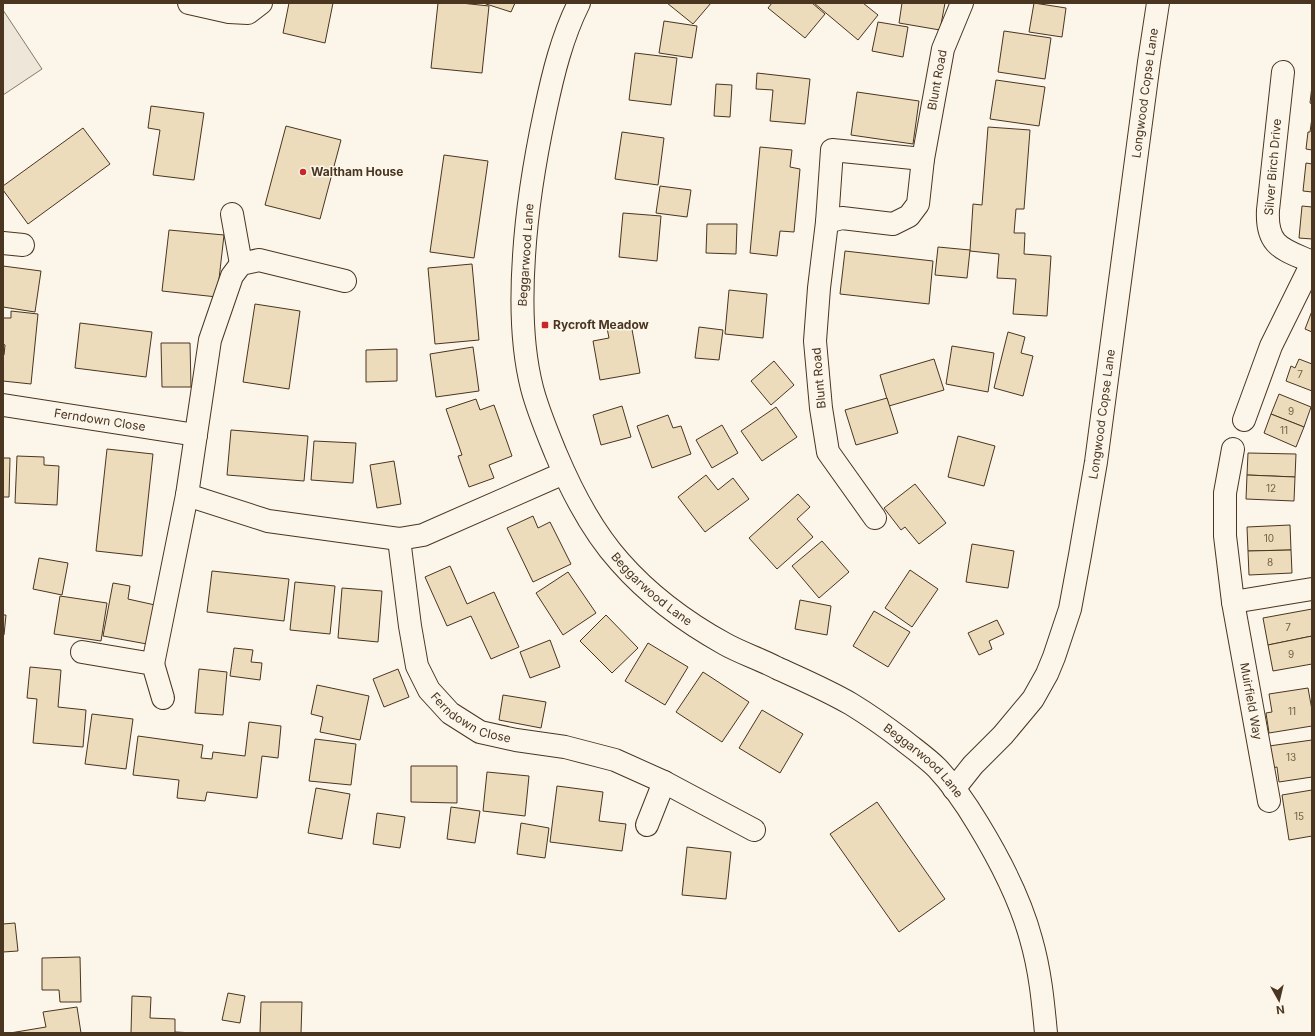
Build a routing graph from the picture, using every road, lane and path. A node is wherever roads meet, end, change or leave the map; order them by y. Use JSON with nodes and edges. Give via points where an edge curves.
{"nodes":[{"id":1,"x":189,"y":3,"type":"edge"},
{"id":2,"x":261,"y":3,"type":"edge"},
{"id":3,"x":579,"y":3,"type":"edge"},
{"id":4,"x":962,"y":3,"type":"edge"},
{"id":5,"x":1158,"y":3,"type":"edge"},
{"id":6,"x":1283,"y":72,"type":"dead end"},
{"id":7,"x":923,"y":159,"type":"junction"},
{"id":8,"x":232,"y":214,"type":"dead end"},
{"id":9,"x":827,"y":222,"type":"junction"},
{"id":10,"x":1312,"y":262,"type":"edge"},
{"id":11,"x":241,"y":264,"type":"junction"},
{"id":12,"x":345,"y":281,"type":"dead end"},
{"id":13,"x":3,"y":405,"type":"edge"},
{"id":14,"x":1244,"y":420,"type":"dead end"},
{"id":15,"x":196,"y":435,"type":"junction"},
{"id":16,"x":1232,"y":449,"type":"dead end"},
{"id":17,"x":564,"y":473,"type":"junction"},
{"id":18,"x":187,"y":495,"type":"junction"},
{"id":19,"x":875,"y":518,"type":"dead end"},
{"id":20,"x":399,"y":539,"type":"junction"},
{"id":21,"x":1312,"y":589,"type":"edge"},
{"id":22,"x":1233,"y":602,"type":"junction"},
{"id":23,"x":82,"y":652,"type":"dead end"},
{"id":24,"x":153,"y":664,"type":"junction"},
{"id":25,"x":163,"y":698,"type":"dead end"},
{"id":26,"x":664,"y":782,"type":"junction"},
{"id":27,"x":954,"y":789,"type":"junction"},
{"id":28,"x":1269,"y":800,"type":"dead end"},
{"id":29,"x":646,"y":825,"type":"dead end"},
{"id":30,"x":754,"y":830,"type":"dead end"},
{"id":31,"x":1046,"y":1033,"type":"edge"}],
"edges":[{"from":1,"to":2,"type":"street","via":[[229,12],[248,13]]},
{"from":3,"to":17,"type":"street","name":"Beggarwood Lane","via":[[564,38],[538,144],[525,243],[522,289],[523,329],[532,387],[541,418]]},
{"from":4,"to":7,"type":"street","name":"Blunt Road","via":[[943,49]]},
{"from":5,"to":27,"type":"street","name":"Longwood Copse Lane","via":[[1096,462],[1070,609],[1054,657],[1033,699]]},
{"from":6,"to":10,"type":"street","name":"Silver Birch Drive","via":[[1268,210],[1269,227],[1280,247]]},
{"from":7,"to":9,"type":"street","name":"Blunt Road","via":[[918,204],[909,216],[893,224],[842,218]]},
{"from":7,"to":9,"type":"street","name":"Blunt Road","via":[[832,150]]},
{"from":8,"to":11,"type":"street"},
{"from":9,"to":19,"type":"street","name":"Blunt Road","via":[[815,341],[828,452]]},
{"from":10,"to":14,"type":"street","name":"Silver Birch Drive","via":[[1271,346]]},
{"from":11,"to":12,"type":"street","via":[[259,260]]},
{"from":11,"to":15,"type":"street","via":[[232,276],[210,340]]},
{"from":13,"to":15,"type":"street","name":"Ferndown Close"},
{"from":15,"to":18,"type":"street"},
{"from":16,"to":22,"type":"street","name":"Muirfield Way","via":[[1225,493],[1225,536]]},
{"from":17,"to":20,"type":"street","via":[[423,535]]},
{"from":17,"to":27,"type":"street","name":"Beggarwood Lane","via":[[597,532],[620,562],[647,589],[693,625],[727,645],[848,702],[912,747],[936,768]]},
{"from":18,"to":20,"type":"street","via":[[268,521]]},
{"from":18,"to":24,"type":"street"},
{"from":20,"to":26,"type":"street","name":"Ferndown Close","via":[[417,666],[429,690],[450,713],[480,732],[564,747],[615,760]]},
{"from":21,"to":22,"type":"street"},
{"from":22,"to":28,"type":"street","name":"Muirfield Way"},
{"from":23,"to":24,"type":"street"},
{"from":24,"to":25,"type":"street"},
{"from":26,"to":29,"type":"street"},
{"from":26,"to":30,"type":"street","name":"Ferndown Close"},
{"from":27,"to":31,"type":"street","name":"Beggarwood Lane","via":[[989,842],[1018,900],[1039,973]]}]}
